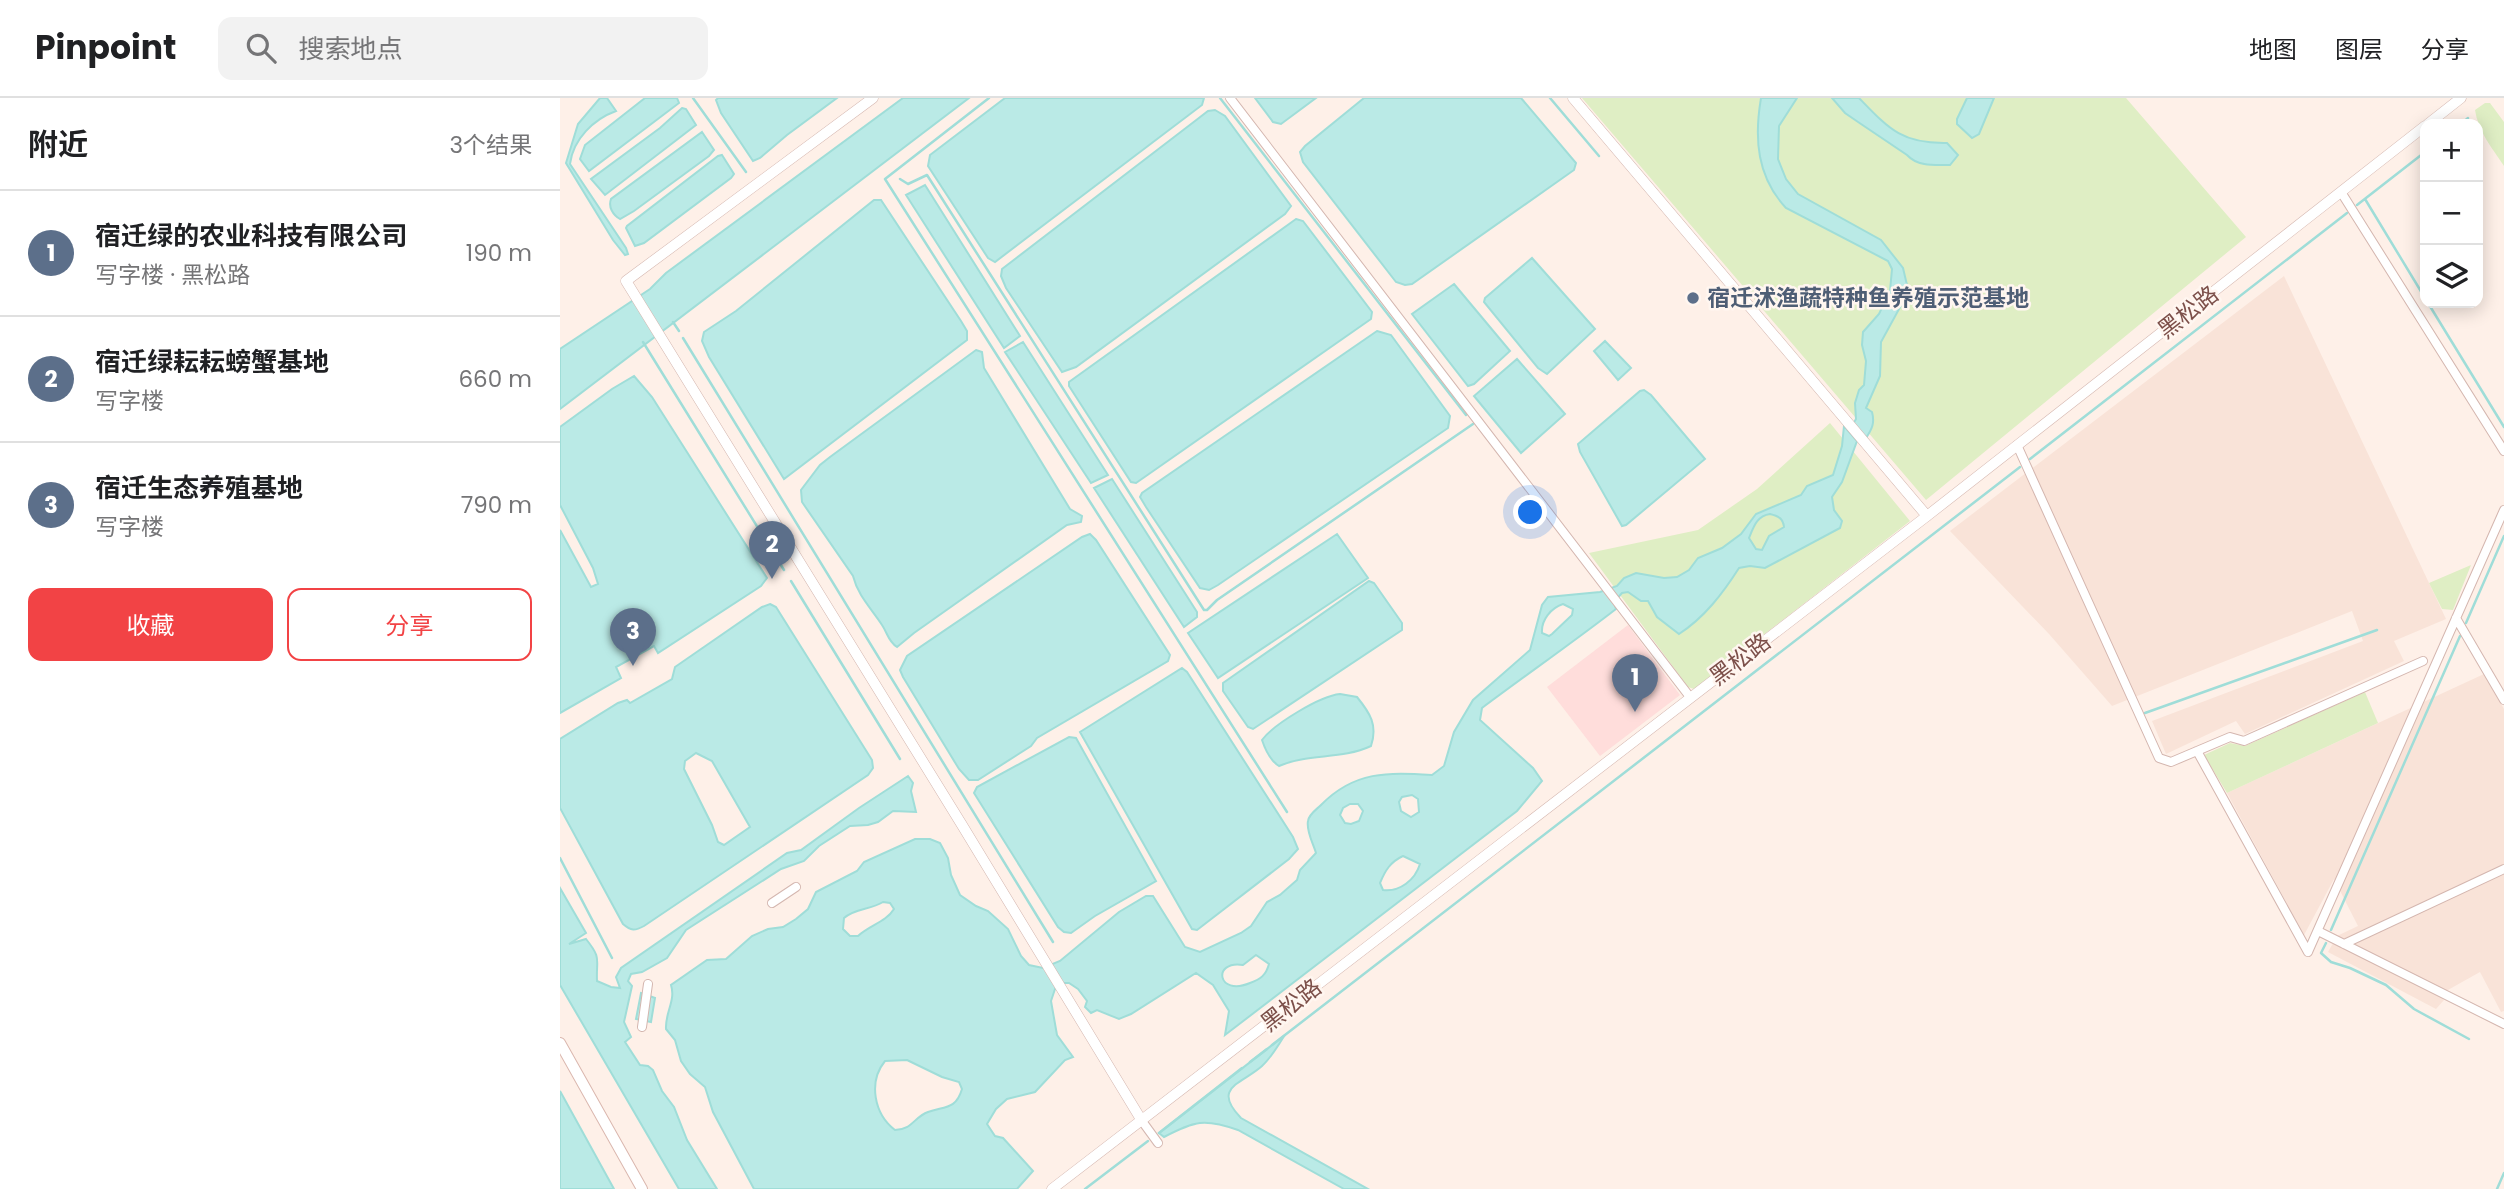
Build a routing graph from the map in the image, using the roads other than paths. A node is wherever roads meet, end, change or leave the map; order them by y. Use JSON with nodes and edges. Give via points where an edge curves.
{"nodes":[{"id":1,"x":873,"y":98,"type":"edge"},
{"id":2,"x":1230,"y":98,"type":"edge"},
{"id":3,"x":1573,"y":98,"type":"edge"},
{"id":4,"x":2461,"y":98,"type":"edge"},
{"id":5,"x":2435,"y":119,"type":"edge"},
{"id":6,"x":2420,"y":131,"type":"edge"},
{"id":7,"x":2342,"y":192,"type":"junction"},
{"id":8,"x":2017,"y":445,"type":"junction"},
{"id":9,"x":2504,"y":451,"type":"edge"},
{"id":10,"x":2504,"y":510,"type":"edge"},
{"id":11,"x":1927,"y":516,"type":"junction"},
{"id":12,"x":2456,"y":618,"type":"junction"},
{"id":13,"x":2423,"y":661,"type":"dead end"},
{"id":14,"x":1690,"y":697,"type":"junction"},
{"id":15,"x":2504,"y":700,"type":"edge"},
{"id":16,"x":2197,"y":751,"type":"junction"},
{"id":17,"x":2504,"y":869,"type":"edge"},
{"id":18,"x":796,"y":887,"type":"dead end"},
{"id":19,"x":772,"y":903,"type":"dead end"},
{"id":20,"x":2318,"y":931,"type":"junction"},
{"id":21,"x":2344,"y":944,"type":"junction"},
{"id":22,"x":649,"y":984,"type":"dead end"},
{"id":23,"x":2504,"y":1024,"type":"edge"},
{"id":24,"x":642,"y":1027,"type":"dead end"},
{"id":25,"x":560,"y":1043,"type":"edge"},
{"id":26,"x":1144,"y":1125,"type":"junction"},
{"id":27,"x":1158,"y":1143,"type":"dead end"},
{"id":28,"x":642,"y":1189,"type":"edge"},
{"id":29,"x":1052,"y":1189,"type":"edge"}],
"edges":[{"from":1,"to":26,"type":"street","via":[[626,281]]},
{"from":2,"to":14,"type":"street"},
{"from":3,"to":11,"type":"street"},
{"from":4,"to":5,"type":"street","name":"黑松路"},
{"from":6,"to":7,"type":"street","name":"黑松路"},
{"from":7,"to":8,"type":"street","name":"黑松路"},
{"from":7,"to":9,"type":"street"},
{"from":8,"to":11,"type":"street","name":"黑松路"},
{"from":8,"to":16,"type":"street","via":[[2160,758],[2171,762]]},
{"from":10,"to":12,"type":"street"},
{"from":11,"to":14,"type":"street","name":"黑松路"},
{"from":12,"to":15,"type":"street"},
{"from":12,"to":20,"type":"street"},
{"from":13,"to":16,"type":"street","via":[[2244,741],[2230,737]]},
{"from":14,"to":26,"type":"street","name":"黑松路"},
{"from":16,"to":20,"type":"street","via":[[2308,952]]},
{"from":17,"to":21,"type":"street"},
{"from":18,"to":19,"type":"street"},
{"from":20,"to":21,"type":"street"},
{"from":21,"to":23,"type":"street"},
{"from":22,"to":24,"type":"street"},
{"from":25,"to":28,"type":"main road"},
{"from":26,"to":27,"type":"street"},
{"from":26,"to":29,"type":"street","name":"黑松路"}]}
